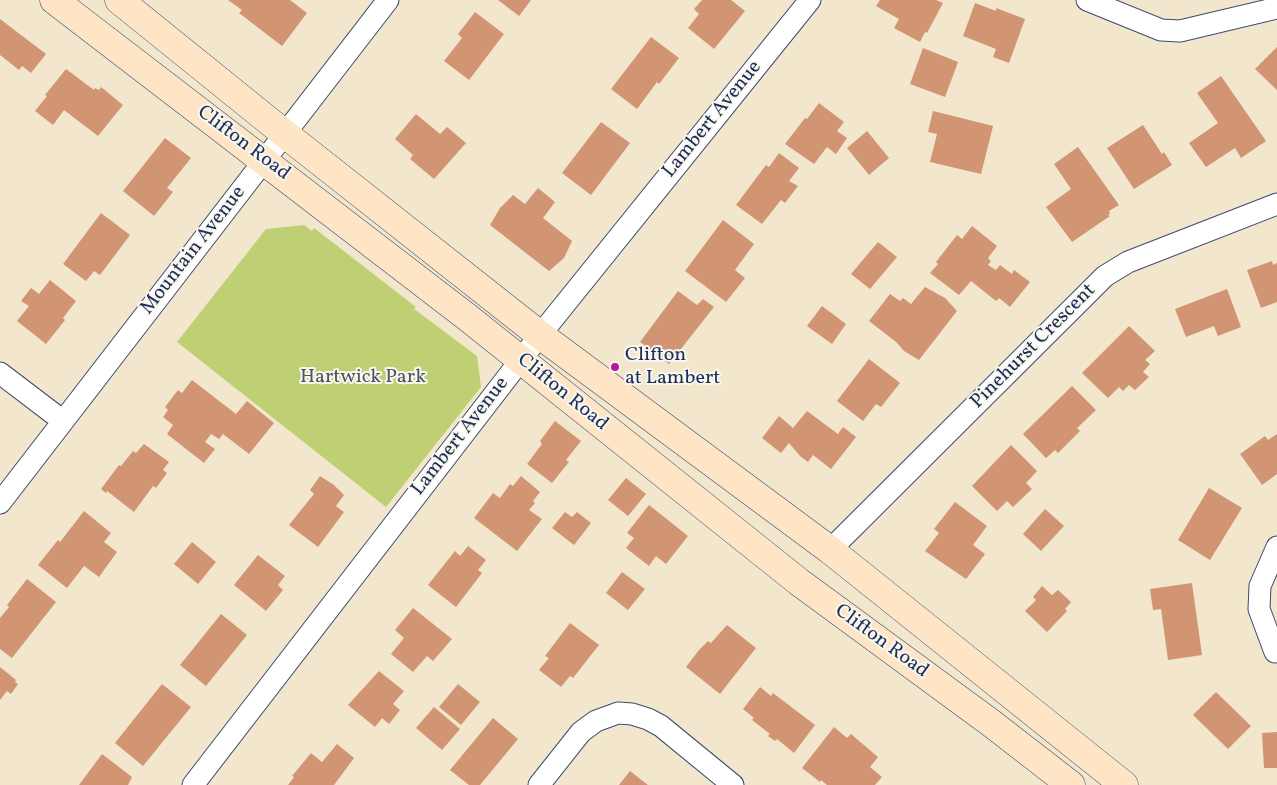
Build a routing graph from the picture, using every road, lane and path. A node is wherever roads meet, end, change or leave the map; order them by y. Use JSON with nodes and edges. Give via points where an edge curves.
{"nodes":[{"id":1,"x":54,"y":0,"type":"edge"},
{"id":2,"x":119,"y":0,"type":"edge"},
{"id":3,"x":388,"y":0,"type":"edge"},
{"id":4,"x":810,"y":0,"type":"edge"},
{"id":5,"x":1087,"y":0,"type":"edge"},
{"id":6,"x":1277,"y":8,"type":"edge"},
{"id":7,"x":285,"y":134,"type":"junction"},
{"id":8,"x":265,"y":160,"type":"junction"},
{"id":9,"x":1277,"y":204,"type":"edge"},
{"id":10,"x":540,"y":335,"type":"junction"},
{"id":11,"x":521,"y":360,"type":"junction"},
{"id":12,"x":0,"y":372,"type":"edge"},
{"id":13,"x":63,"y":421,"type":"junction"},
{"id":14,"x":0,"y":502,"type":"edge"},
{"id":15,"x":1277,"y":547,"type":"edge"},
{"id":16,"x":830,"y":550,"type":"junction"},
{"id":17,"x":1276,"y":652,"type":"dead end"},
{"id":18,"x":193,"y":785,"type":"edge"},
{"id":19,"x":538,"y":785,"type":"edge"},
{"id":20,"x":733,"y":785,"type":"edge"},
{"id":21,"x":1070,"y":785,"type":"edge"},
{"id":22,"x":1124,"y":785,"type":"edge"}],
"edges":[{"from":1,"to":8,"type":"main road","name":"Clifton Road"},
{"from":2,"to":7,"type":"main road","name":"Clifton Road"},
{"from":3,"to":7,"type":"street","name":"Mountain Avenue"},
{"from":4,"to":10,"type":"street","name":"Lambert Avenue"},
{"from":5,"to":6,"type":"street","via":[[1161,30],[1180,31]]},
{"from":7,"to":8,"type":"street","name":"Mountain Avenue"},
{"from":7,"to":10,"type":"main road","name":"Clifton Road"},
{"from":8,"to":11,"type":"main road","name":"Clifton Road"},
{"from":8,"to":13,"type":"street","name":"Mountain Avenue"},
{"from":9,"to":16,"type":"street","name":"Pinehurst Crescent","via":[[1128,262],[1104,276]]},
{"from":10,"to":11,"type":"street","name":"Lambert Avenue"},
{"from":10,"to":16,"type":"main road","name":"Clifton Road"},
{"from":11,"to":18,"type":"street","name":"Lambert Avenue"},
{"from":11,"to":21,"type":"main road","name":"Clifton Road","via":[[800,582]]},
{"from":12,"to":13,"type":"street"},
{"from":13,"to":14,"type":"street","name":"Mountain Avenue"},
{"from":15,"to":17,"type":"street","via":[[1260,586],[1259,609]]},
{"from":16,"to":22,"type":"main road","name":"Clifton Road"},
{"from":19,"to":20,"type":"street","via":[[580,732],[596,721],[618,713],[632,714],[661,726]]}]}
